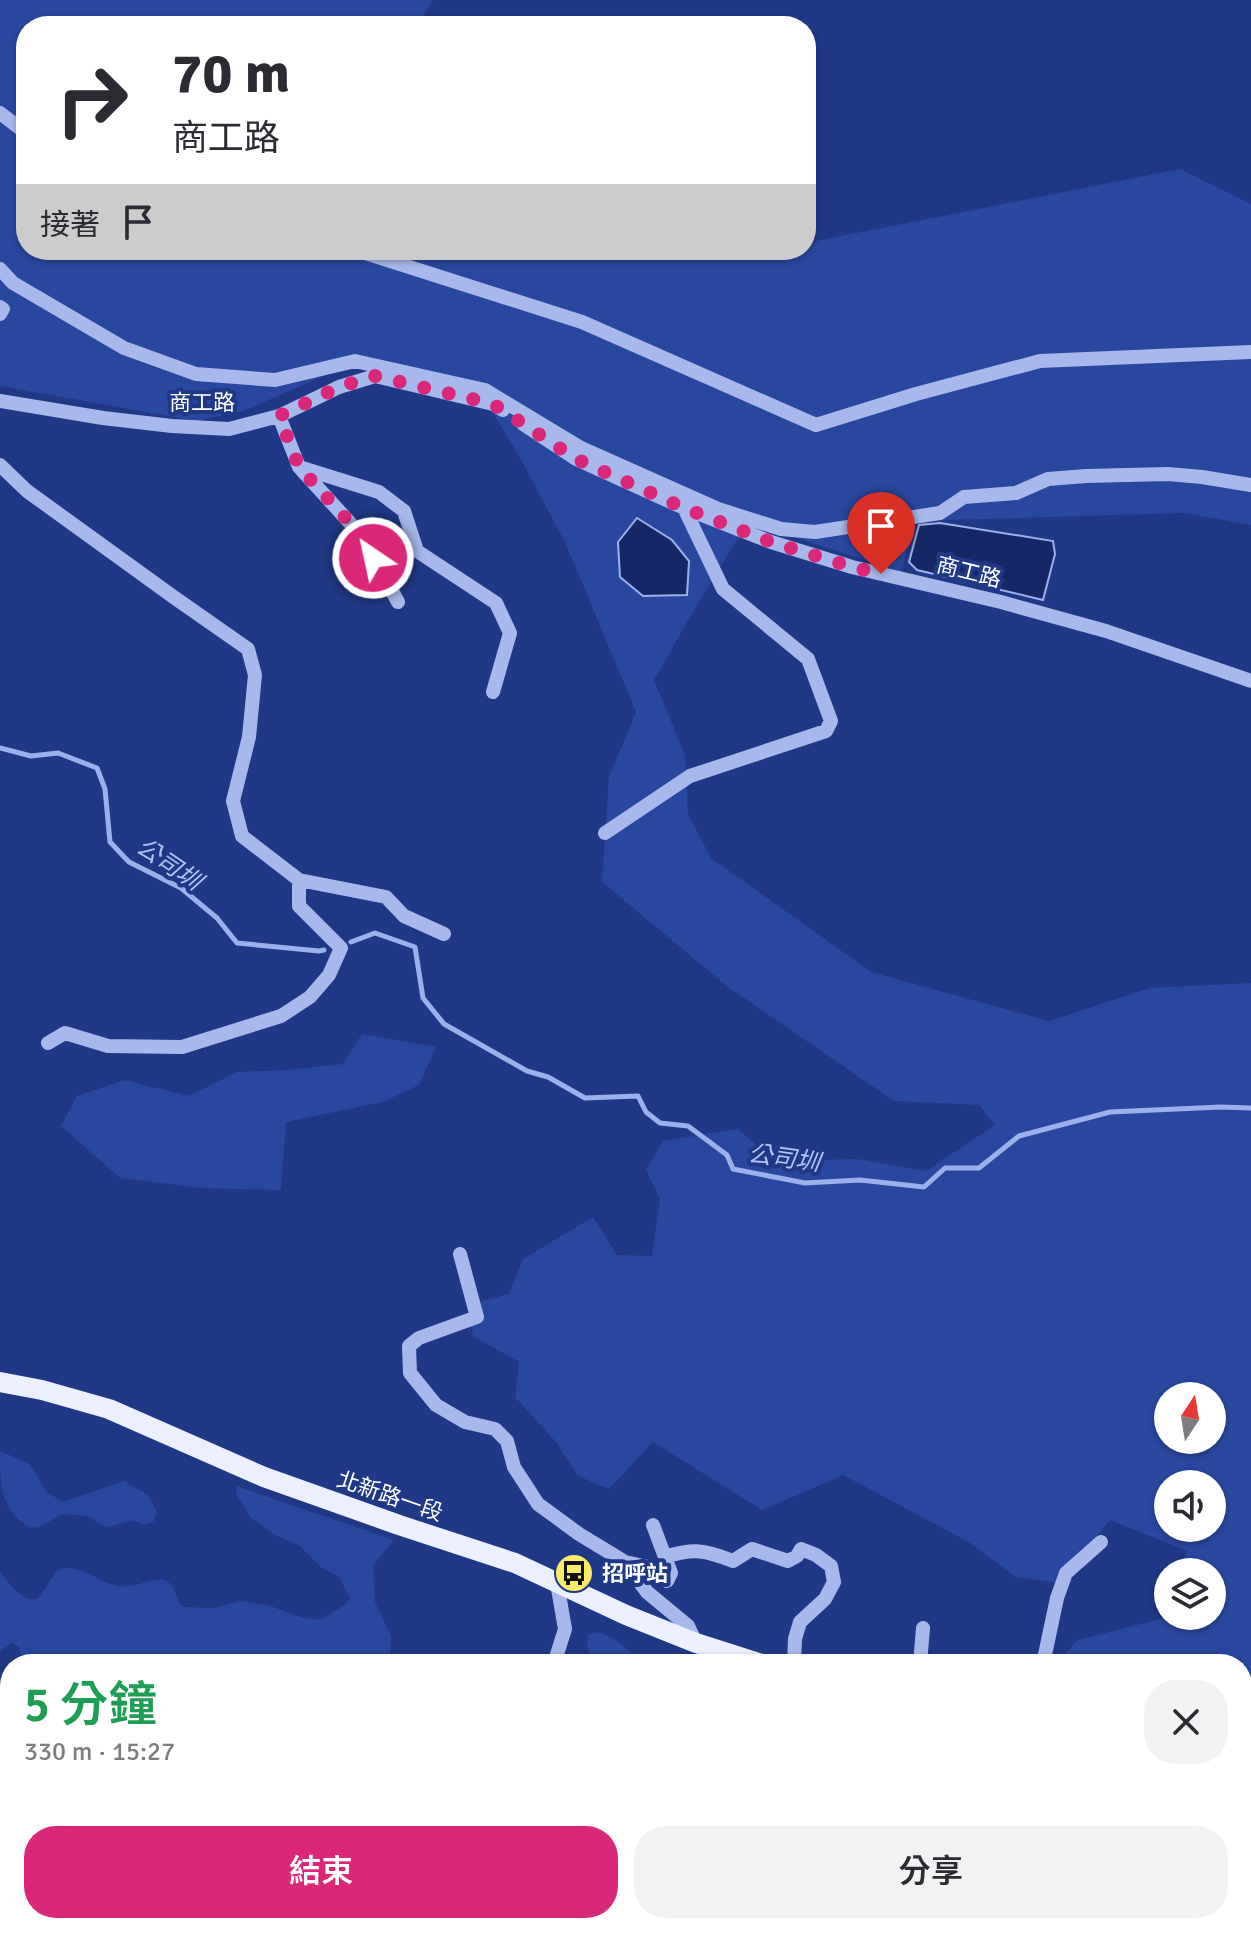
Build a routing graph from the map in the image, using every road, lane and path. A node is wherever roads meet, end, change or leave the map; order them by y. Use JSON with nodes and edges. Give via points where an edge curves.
{"nodes":[{"id":1,"x":0,"y":113,"type":"edge"},
{"id":2,"x":16,"y":125,"type":"edge"},
{"id":3,"x":387,"y":260,"type":"edge"},
{"id":4,"x":0,"y":269,"type":"edge"},
{"id":5,"x":0,"y":307,"type":"edge"},
{"id":6,"x":0,"y":314,"type":"edge"},
{"id":7,"x":1251,"y":352,"type":"edge"},
{"id":8,"x":0,"y":401,"type":"edge"},
{"id":9,"x":279,"y":416,"type":"junction"},
{"id":10,"x":0,"y":465,"type":"edge"},
{"id":11,"x":299,"y":467,"type":"junction"},
{"id":12,"x":1250,"y":483,"type":"edge"},
{"id":13,"x":684,"y":508,"type":"junction"},
{"id":14,"x":398,"y":602,"type":"dead end"},
{"id":15,"x":1251,"y":681,"type":"edge"},
{"id":16,"x":493,"y":692,"type":"dead end"},
{"id":17,"x":605,"y":833,"type":"dead end"},
{"id":18,"x":299,"y":880,"type":"junction"},
{"id":19,"x":444,"y":934,"type":"dead end"},
{"id":20,"x":48,"y":1043,"type":"dead end"},
{"id":21,"x":460,"y":1254,"type":"dead end"},
{"id":22,"x":0,"y":1382,"type":"edge"},
{"id":23,"x":653,"y":1525,"type":"dead end"},
{"id":24,"x":1101,"y":1542,"type":"dead end"},
{"id":25,"x":665,"y":1557,"type":"junction"},
{"id":26,"x":625,"y":1562,"type":"junction"},
{"id":27,"x":557,"y":1583,"type":"junction"},
{"id":28,"x":923,"y":1628,"type":"dead end"},
{"id":29,"x":696,"y":1643,"type":"junction"},
{"id":30,"x":557,"y":1654,"type":"edge"},
{"id":31,"x":731,"y":1654,"type":"edge"},
{"id":32,"x":794,"y":1654,"type":"edge"},
{"id":33,"x":921,"y":1654,"type":"edge"},
{"id":34,"x":1045,"y":1654,"type":"edge"}],
"edges":[{"from":1,"to":2,"type":"street"},
{"from":3,"to":7,"type":"street","via":[[582,322],[816,425],[1040,361]]},
{"from":4,"to":12,"type":"street","via":[[13,283],[124,348],[196,374],[275,380],[355,361],[485,390],[593,454],[718,509],[781,529],[815,532],[940,513],[964,497],[1016,493],[1048,479],[1168,474]]},
{"from":5,"to":6,"type":"street"},
{"from":8,"to":9,"type":"street","name":"商工路","via":[[172,426],[229,429]]},
{"from":9,"to":11,"type":"street"},
{"from":9,"to":13,"type":"street","name":"商工路","via":[[375,376],[493,404],[576,459]]},
{"from":10,"to":18,"type":"street","via":[[27,491],[248,649],[255,675],[251,721],[233,801],[242,836]]},
{"from":11,"to":14,"type":"street","via":[[361,535]]},
{"from":11,"to":16,"type":"street","via":[[379,492],[404,511],[417,551],[496,603],[510,633]]},
{"from":13,"to":15,"type":"street","name":"商工路","via":[[852,567],[1106,631]]},
{"from":13,"to":17,"type":"street","via":[[723,589],[808,659],[831,721],[826,731],[690,776]]},
{"from":18,"to":19,"type":"street","via":[[386,897],[404,916]]},
{"from":18,"to":20,"type":"street","via":[[299,906],[341,948],[329,975],[310,997],[281,1016],[182,1047],[108,1046],[65,1033]]},
{"from":21,"to":26,"type":"street","via":[[477,1317],[409,1346],[410,1373],[436,1405],[465,1422],[495,1429],[507,1441],[514,1467],[538,1504]]},
{"from":22,"to":27,"type":"main road","name":"北新路一段","via":[[109,1409],[264,1477],[515,1563]]},
{"from":23,"to":25,"type":"street"},
{"from":24,"to":34,"type":"street","via":[[1066,1573]]},
{"from":25,"to":26,"type":"street","via":[[671,1573],[667,1581],[653,1568]]},
{"from":25,"to":32,"type":"street","via":[[688,1550],[733,1561],[752,1549],[788,1561],[801,1549],[831,1566],[834,1582],[825,1599],[800,1622]]},
{"from":26,"to":29,"type":"street","via":[[647,1592],[688,1626]]},
{"from":27,"to":29,"type":"main road","name":"北新路一段"},
{"from":27,"to":30,"type":"street","via":[[565,1629]]},
{"from":28,"to":33,"type":"street"},
{"from":29,"to":31,"type":"main road","name":"北新路一段"}]}
